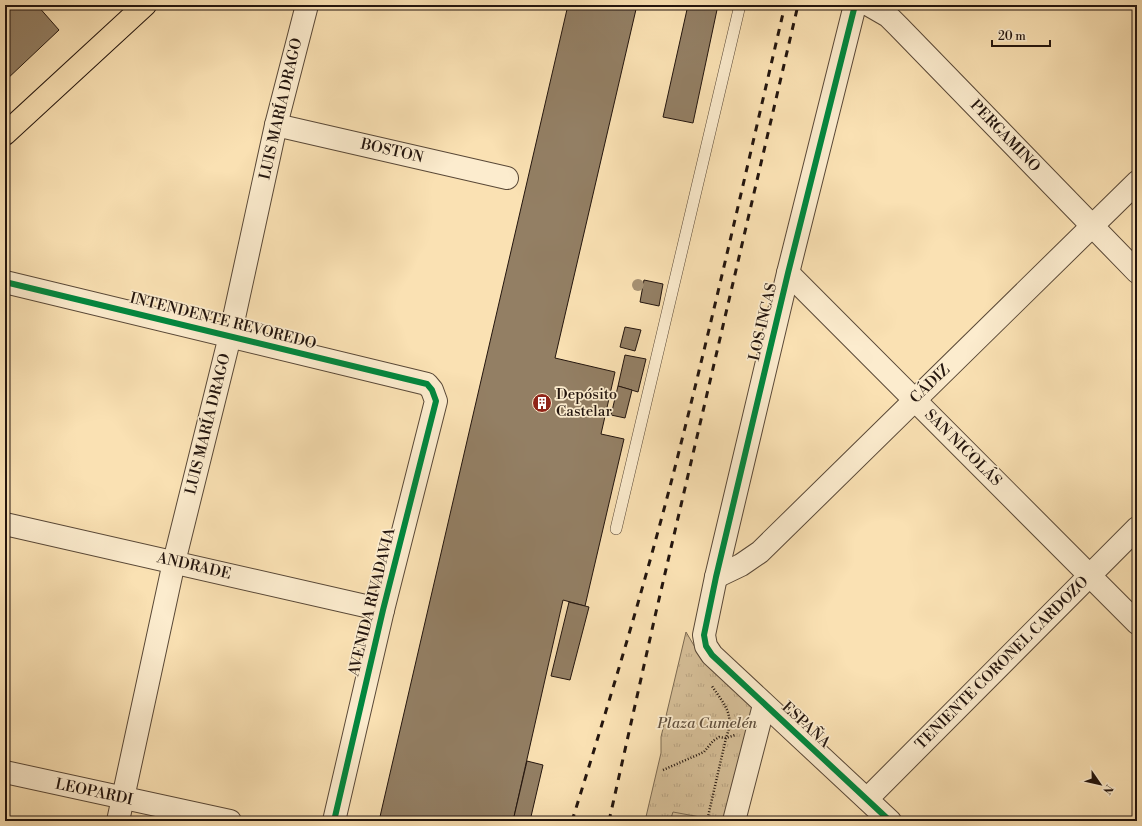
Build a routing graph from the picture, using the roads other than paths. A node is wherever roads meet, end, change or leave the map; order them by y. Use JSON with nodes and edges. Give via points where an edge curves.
{"nodes":[{"id":1,"x":145,"y":5,"type":"edge"},
{"id":2,"x":307,"y":5,"type":"edge"},
{"id":3,"x":740,"y":5,"type":"edge"},
{"id":4,"x":855,"y":5,"type":"edge"},
{"id":5,"x":869,"y":5,"type":"edge"},
{"id":6,"x":276,"y":125,"type":"junction"},
{"id":7,"x":5,"y":134,"type":"edge"},
{"id":8,"x":507,"y":178,"type":"dead end"},
{"id":9,"x":1137,"y":182,"type":"edge"},
{"id":10,"x":1093,"y":226,"type":"junction"},
{"id":11,"x":1137,"y":272,"type":"edge"},
{"id":12,"x":788,"y":273,"type":"junction"},
{"id":13,"x":5,"y":282,"type":"edge"},
{"id":14,"x":230,"y":336,"type":"junction"},
{"id":15,"x":432,"y":390,"type":"joint"},
{"id":16,"x":914,"y":399,"type":"junction"},
{"id":17,"x":5,"y":524,"type":"edge"},
{"id":18,"x":1137,"y":528,"type":"edge"},
{"id":19,"x":616,"y":529,"type":"dead end"},
{"id":20,"x":174,"y":562,"type":"junction"},
{"id":21,"x":1089,"y":576,"type":"junction"},
{"id":22,"x":716,"y":577,"type":"junction"},
{"id":23,"x":383,"y":610,"type":"junction"},
{"id":24,"x":1137,"y":623,"type":"edge"},
{"id":25,"x":706,"y":646,"type":"joint"},
{"id":26,"x":764,"y":705,"type":"junction"},
{"id":27,"x":5,"y":772,"type":"edge"},
{"id":28,"x":124,"y":798,"type":"junction"},
{"id":29,"x":867,"y":799,"type":"junction"},
{"id":30,"x":118,"y":821,"type":"edge"},
{"id":31,"x":230,"y":821,"type":"edge"},
{"id":32,"x":334,"y":821,"type":"edge"},
{"id":33,"x":734,"y":821,"type":"edge"},
{"id":34,"x":890,"y":821,"type":"edge"}],
"edges":[{"from":1,"to":7,"type":"main road"},
{"from":2,"to":6,"type":"street","name":"LUIS MARÍA DRAGO"},
{"from":3,"to":19,"type":"lane"},
{"from":4,"to":12,"type":"street","name":"LOS INCAS"},
{"from":5,"to":10,"type":"street","name":"PERGAMINO","via":[[899,26]]},
{"from":6,"to":8,"type":"street","name":"BOSTON"},
{"from":6,"to":14,"type":"street","name":"LUIS MARÍA DRAGO"},
{"from":9,"to":10,"type":"street","name":"CÁDIZ"},
{"from":10,"to":11,"type":"street","name":"PERGAMINO"},
{"from":10,"to":16,"type":"street","name":"CÁDIZ"},
{"from":12,"to":16,"type":"street","name":"SAN NICOLÁS"},
{"from":12,"to":22,"type":"street","name":"LOS INCAS"},
{"from":13,"to":14,"type":"street","name":"INTENDENTE REVOREDO"},
{"from":14,"to":15,"type":"street","name":"INTENDENTE REVOREDO","via":[[427,384]]},
{"from":14,"to":20,"type":"street","name":"LUIS MARÍA DRAGO"},
{"from":15,"to":23,"type":"street","name":"AVENIDA RIVADAVIA","via":[[436,401]]},
{"from":16,"to":21,"type":"street","name":"SAN NICOLÁS"},
{"from":16,"to":22,"type":"street","name":"CÁDIZ","via":[[760,552]]},
{"from":17,"to":20,"type":"street","name":"ANDRADE"},
{"from":18,"to":21,"type":"street","name":"TENIENTE CORONEL CARDOZO"},
{"from":20,"to":23,"type":"street","name":"ANDRADE"},
{"from":20,"to":28,"type":"street","name":"LUIS MARÍA DRAGO"},
{"from":21,"to":24,"type":"street","name":"SAN NICOLÁS"},
{"from":21,"to":29,"type":"street","name":"TENIENTE CORONEL CARDOZO"},
{"from":22,"to":25,"type":"street","name":"LOS INCAS","via":[[704,635]]},
{"from":23,"to":32,"type":"street","name":"AVENIDA RIVADAVIA"},
{"from":25,"to":26,"type":"street","name":"ESPAÑA"},
{"from":26,"to":29,"type":"street","name":"ESPAÑA"},
{"from":26,"to":33,"type":"street"},
{"from":27,"to":28,"type":"street","name":"LEOPARDI"},
{"from":28,"to":30,"type":"street","name":"LUIS MARÍA DRAGO"},
{"from":28,"to":31,"type":"street","name":"LEOPARDI"},
{"from":29,"to":34,"type":"street","name":"ESPAÑA"}]}
